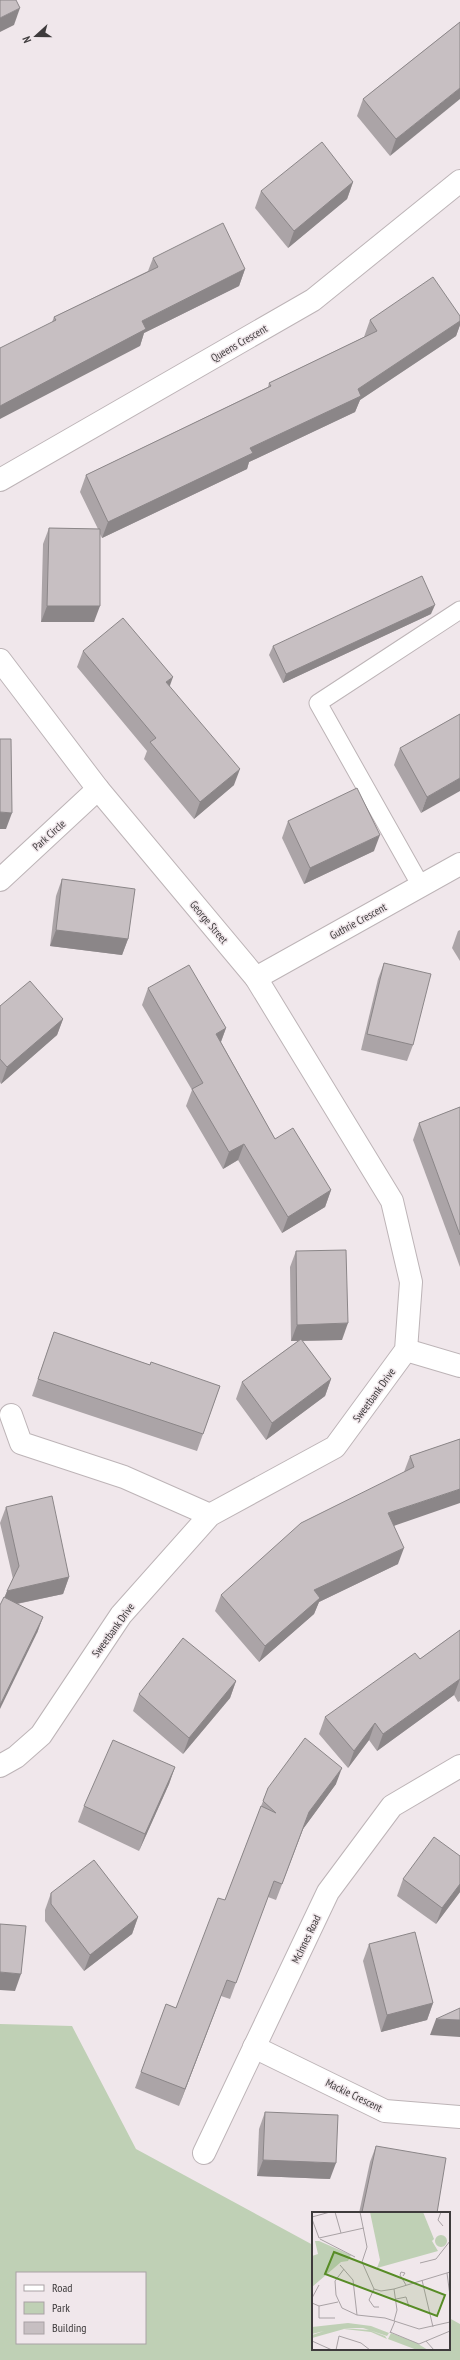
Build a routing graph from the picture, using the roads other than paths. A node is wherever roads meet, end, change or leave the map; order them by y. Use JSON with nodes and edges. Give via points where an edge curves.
{"nodes":[{"id":1,"x":460,"y":181,"type":"edge"},
{"id":2,"x":0,"y":480,"type":"edge"},
{"id":3,"x":460,"y":610,"type":"edge"},
{"id":4,"x":0,"y":660,"type":"edge"},
{"id":5,"x":98,"y":790,"type":"junction"},
{"id":6,"x":460,"y":864,"type":"edge"},
{"id":7,"x":0,"y":880,"type":"edge"},
{"id":8,"x":421,"y":886,"type":"junction"},
{"id":9,"x":256,"y":978,"type":"junction"},
{"id":10,"x":406,"y":1350,"type":"junction"},
{"id":11,"x":460,"y":1366,"type":"edge"},
{"id":12,"x":10,"y":1416,"type":"dead end"},
{"id":13,"x":210,"y":1515,"type":"junction"},
{"id":14,"x":0,"y":1766,"type":"edge"},
{"id":15,"x":460,"y":1766,"type":"edge"},
{"id":16,"x":254,"y":2047,"type":"junction"},
{"id":17,"x":460,"y":2117,"type":"edge"},
{"id":18,"x":204,"y":2154,"type":"dead end"}],
"edges":[{"from":1,"to":2,"type":"street","name":"Queens Crescent","via":[[313,300]]},
{"from":3,"to":8,"type":"lane","via":[[318,703]]},
{"from":4,"to":5,"type":"street","name":"George Street"},
{"from":5,"to":7,"type":"street","name":"Park Circle"},
{"from":5,"to":9,"type":"street","name":"George Street"},
{"from":6,"to":8,"type":"street","name":"Guthrie Crescent"},
{"from":8,"to":9,"type":"street","name":"Guthrie Crescent"},
{"from":9,"to":10,"type":"street","name":"George Street","via":[[392,1201],[412,1282]]},
{"from":10,"to":11,"type":"street"},
{"from":10,"to":13,"type":"street","name":"Sweetbank Drive","via":[[335,1447]]},
{"from":12,"to":13,"type":"street","via":[[21,1443],[124,1477]]},
{"from":13,"to":14,"type":"street","name":"Sweetbank Drive","via":[[121,1615],[41,1735],[16,1757]]},
{"from":15,"to":16,"type":"street","name":"McInnes Road","via":[[392,1806],[328,1892]]},
{"from":16,"to":17,"type":"street","name":"Mackie Crescent","via":[[385,2111]]},
{"from":16,"to":18,"type":"street","name":"McInnes Road"}]}
